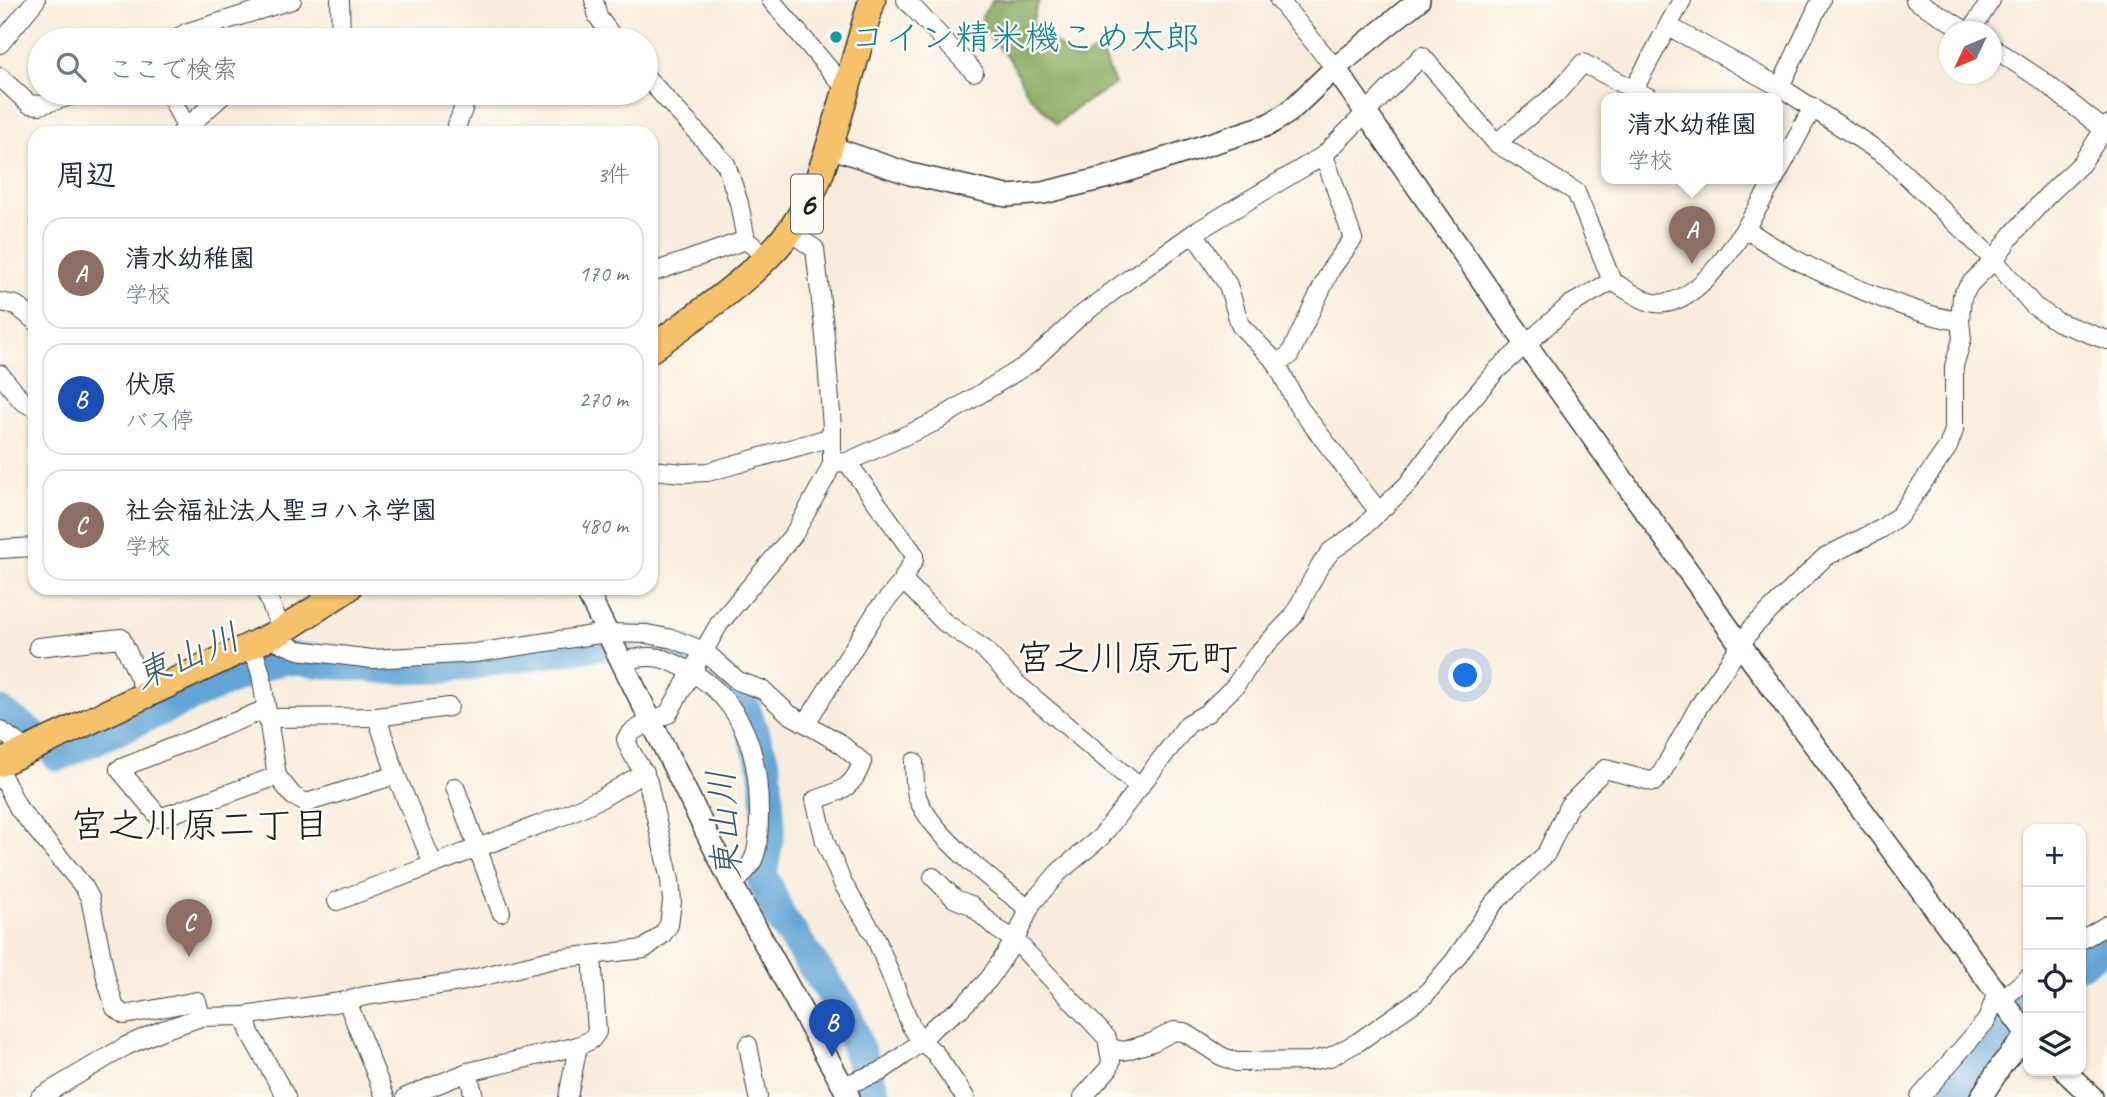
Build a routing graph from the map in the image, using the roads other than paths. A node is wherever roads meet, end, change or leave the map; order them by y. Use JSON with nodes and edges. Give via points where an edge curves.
{"nodes":[{"id":1,"x":36,"y":0,"type":"edge"},
{"id":2,"x":292,"y":0,"type":"edge"},
{"id":3,"x":340,"y":0,"type":"edge"},
{"id":4,"x":594,"y":0,"type":"edge"},
{"id":5,"x":771,"y":0,"type":"edge"},
{"id":6,"x":872,"y":0,"type":"edge"},
{"id":7,"x":906,"y":0,"type":"edge"},
{"id":8,"x":1279,"y":0,"type":"edge"},
{"id":9,"x":1419,"y":0,"type":"edge"},
{"id":10,"x":1682,"y":0,"type":"edge"},
{"id":11,"x":1821,"y":0,"type":"edge"},
{"id":12,"x":1915,"y":0,"type":"edge"},
{"id":13,"x":1990,"y":0,"type":"edge"},
{"id":14,"x":252,"y":5,"type":"edge"},
{"id":15,"x":1950,"y":21,"type":"edge"},
{"id":16,"x":1976,"y":21,"type":"edge"},
{"id":17,"x":1668,"y":26,"type":"junction"},
{"id":18,"x":197,"y":28,"type":"edge"},
{"id":19,"x":341,"y":28,"type":"edge"},
{"id":20,"x":606,"y":28,"type":"edge"},
{"id":21,"x":0,"y":44,"type":"edge"},
{"id":22,"x":2002,"y":54,"type":"edge"},
{"id":23,"x":1335,"y":68,"type":"junction"},
{"id":24,"x":974,"y":72,"type":"dead end"},
{"id":25,"x":0,"y":77,"type":"edge"},
{"id":26,"x":1780,"y":87,"type":"junction"},
{"id":27,"x":846,"y":89,"type":"junction"},
{"id":28,"x":658,"y":90,"type":"edge"},
{"id":29,"x":1642,"y":93,"type":"edge"},
{"id":30,"x":28,"y":102,"type":"edge"},
{"id":31,"x":174,"y":105,"type":"edge"},
{"id":32,"x":212,"y":105,"type":"edge"},
{"id":33,"x":464,"y":105,"type":"edge"},
{"id":34,"x":1813,"y":107,"type":"junction"},
{"id":35,"x":1366,"y":111,"type":"junction"},
{"id":36,"x":182,"y":126,"type":"edge"},
{"id":37,"x":188,"y":126,"type":"edge"},
{"id":38,"x":457,"y":126,"type":"edge"},
{"id":39,"x":2105,"y":127,"type":"edge"},
{"id":40,"x":1496,"y":143,"type":"junction"},
{"id":41,"x":830,"y":147,"type":"junction"},
{"id":42,"x":1324,"y":155,"type":"junction"},
{"id":43,"x":1783,"y":162,"type":"edge"},
{"id":44,"x":1771,"y":184,"type":"edge"},
{"id":45,"x":1746,"y":229,"type":"junction"},
{"id":46,"x":789,"y":232,"type":"junction"},
{"id":47,"x":1194,"y":233,"type":"junction"},
{"id":48,"x":746,"y":240,"type":"junction"},
{"id":49,"x":766,"y":257,"type":"junction"},
{"id":50,"x":1994,"y":260,"type":"junction"},
{"id":51,"x":658,"y":271,"type":"edge"},
{"id":52,"x":1612,"y":281,"type":"junction"},
{"id":53,"x":0,"y":302,"type":"edge"},
{"id":54,"x":28,"y":315,"type":"edge"},
{"id":55,"x":1960,"y":321,"type":"junction"},
{"id":56,"x":2107,"y":340,"type":"edge"},
{"id":57,"x":658,"y":344,"type":"edge"},
{"id":58,"x":1525,"y":344,"type":"junction"},
{"id":59,"x":1276,"y":362,"type":"junction"},
{"id":60,"x":0,"y":374,"type":"edge"},
{"id":61,"x":8,"y":398,"type":"edge"},
{"id":62,"x":28,"y":404,"type":"edge"},
{"id":63,"x":832,"y":437,"type":"junction"},
{"id":64,"x":839,"y":462,"type":"junction"},
{"id":65,"x":658,"y":471,"type":"edge"},
{"id":66,"x":1379,"y":512,"type":"junction"},
{"id":67,"x":28,"y":547,"type":"edge"},
{"id":68,"x":0,"y":549,"type":"edge"},
{"id":69,"x":904,"y":580,"type":"junction"},
{"id":70,"x":264,"y":595,"type":"edge"},
{"id":71,"x":339,"y":595,"type":"edge"},
{"id":72,"x":588,"y":595,"type":"edge"},
{"id":73,"x":606,"y":634,"type":"junction"},
{"id":74,"x":1740,"y":644,"type":"junction"},
{"id":75,"x":38,"y":647,"type":"dead end"},
{"id":76,"x":264,"y":650,"type":"junction"},
{"id":77,"x":619,"y":658,"type":"junction"},
{"id":78,"x":698,"y":662,"type":"junction"},
{"id":79,"x":147,"y":695,"type":"junction"},
{"id":80,"x":449,"y":707,"type":"dead end"},
{"id":81,"x":267,"y":713,"type":"junction"},
{"id":82,"x":377,"y":717,"type":"junction"},
{"id":83,"x":650,"y":721,"type":"junction"},
{"id":84,"x":806,"y":723,"type":"junction"},
{"id":85,"x":0,"y":730,"type":"edge"},
{"id":86,"x":25,"y":752,"type":"junction"},
{"id":87,"x":914,"y":762,"type":"dead end"},
{"id":88,"x":0,"y":763,"type":"edge"},
{"id":89,"x":0,"y":772,"type":"edge"},
{"id":90,"x":645,"y":772,"type":"junction"},
{"id":91,"x":396,"y":775,"type":"junction"},
{"id":92,"x":277,"y":776,"type":"junction"},
{"id":93,"x":1138,"y":786,"type":"junction"},
{"id":94,"x":455,"y":787,"type":"dead end"},
{"id":95,"x":477,"y":850,"type":"junction"},
{"id":96,"x":433,"y":864,"type":"junction"},
{"id":97,"x":933,"y":877,"type":"dead end"},
{"id":98,"x":733,"y":886,"type":"junction"},
{"id":99,"x":337,"y":901,"type":"dead end"},
{"id":100,"x":1029,"y":909,"type":"junction"},
{"id":101,"x":501,"y":912,"type":"dead end"},
{"id":102,"x":2107,"y":925,"type":"edge"},
{"id":103,"x":2086,"y":937,"type":"edge"},
{"id":104,"x":1015,"y":940,"type":"junction"},
{"id":105,"x":592,"y":955,"type":"junction"},
{"id":106,"x":2023,"y":981,"type":"edge"},
{"id":107,"x":2000,"y":995,"type":"junction"},
{"id":108,"x":346,"y":1001,"type":"junction"},
{"id":109,"x":244,"y":1016,"type":"junction"},
{"id":110,"x":201,"y":1017,"type":"junction"},
{"id":111,"x":2023,"y":1028,"type":"edge"},
{"id":112,"x":2023,"y":1036,"type":"edge"},
{"id":113,"x":921,"y":1041,"type":"junction"},
{"id":114,"x":748,"y":1045,"type":"dead end"},
{"id":115,"x":578,"y":1046,"type":"junction"},
{"id":116,"x":1110,"y":1048,"type":"junction"},
{"id":117,"x":468,"y":1072,"type":"junction"},
{"id":118,"x":2071,"y":1076,"type":"edge"},
{"id":119,"x":856,"y":1084,"type":"edge"},
{"id":120,"x":2107,"y":1089,"type":"edge"},
{"id":121,"x":40,"y":1097,"type":"edge"},
{"id":122,"x":286,"y":1097,"type":"edge"},
{"id":123,"x":385,"y":1097,"type":"edge"},
{"id":124,"x":406,"y":1097,"type":"edge"},
{"id":125,"x":474,"y":1097,"type":"edge"},
{"id":126,"x":568,"y":1097,"type":"edge"},
{"id":127,"x":758,"y":1097,"type":"edge"},
{"id":128,"x":965,"y":1097,"type":"edge"},
{"id":129,"x":1083,"y":1097,"type":"edge"},
{"id":130,"x":1920,"y":1097,"type":"edge"},
{"id":131,"x":1980,"y":1097,"type":"edge"},
{"id":132,"x":2094,"y":1097,"type":"edge"}],
"edges":[{"from":1,"to":21,"type":"street"},
{"from":2,"to":14,"type":"street"},
{"from":3,"to":19,"type":"street"},
{"from":4,"to":20,"type":"street"},
{"from":5,"to":27,"type":"street"},
{"from":6,"to":27,"type":"main road","number":"6"},
{"from":7,"to":24,"type":"street"},
{"from":8,"to":23,"type":"street"},
{"from":9,"to":23,"type":"street"},
{"from":10,"to":17,"type":"street"},
{"from":11,"to":26,"type":"street"},
{"from":12,"to":15,"type":"street"},
{"from":13,"to":16,"type":"street"},
{"from":14,"to":18,"type":"street"},
{"from":17,"to":26,"type":"street"},
{"from":17,"to":29,"type":"street"},
{"from":22,"to":39,"type":"street"},
{"from":23,"to":35,"type":"street"},
{"from":23,"to":41,"type":"street","via":[[1289,112],[1268,125],[1043,193],[1007,196],[965,188]]},
{"from":25,"to":30,"type":"street"},
{"from":26,"to":34,"type":"street"},
{"from":27,"to":41,"type":"main road","number":"6"},
{"from":28,"to":48,"type":"street","via":[[726,163]]},
{"from":29,"to":40,"type":"street","via":[[1583,62],[1556,93]]},
{"from":31,"to":36,"type":"street"},
{"from":32,"to":37,"type":"street"},
{"from":33,"to":38,"type":"street"},
{"from":34,"to":43,"type":"street"},
{"from":34,"to":50,"type":"street","via":[[1886,156]]},
{"from":35,"to":40,"type":"street","via":[[1422,56]]},
{"from":35,"to":42,"type":"street"},
{"from":35,"to":58,"type":"street"},
{"from":39,"to":50,"type":"street","via":[[2081,164]]},
{"from":40,"to":52,"type":"street","via":[[1576,191]]},
{"from":41,"to":46,"type":"main road","number":"6","via":[[816,188]]},
{"from":42,"to":47,"type":"street"},
{"from":42,"to":59,"type":"street","via":[[1353,239],[1331,269],[1290,356]]},
{"from":44,"to":45,"type":"street"},
{"from":45,"to":52,"type":"street","via":[[1693,291],[1672,303],[1651,303]]},
{"from":45,"to":55,"type":"street","via":[[1829,276],[1938,318]]},
{"from":46,"to":49,"type":"main road","number":"6"},
{"from":46,"to":63,"type":"street","via":[[815,249]]},
{"from":47,"to":59,"type":"street","via":[[1228,285],[1240,325]]},
{"from":47,"to":64,"type":"street","via":[[1079,317],[1030,363],[933,423]]},
{"from":48,"to":49,"type":"street"},
{"from":48,"to":51,"type":"street"},
{"from":49,"to":57,"type":"main road","number":"6"},
{"from":50,"to":55,"type":"street","via":[[1962,296]]},
{"from":50,"to":56,"type":"street","via":[[2035,306],[2058,322]]},
{"from":52,"to":58,"type":"street","via":[[1570,305]]},
{"from":53,"to":54,"type":"street","via":[[16,305]]},
{"from":55,"to":74,"type":"street","via":[[1962,339],[1952,396],[1954,430],[1948,447],[1900,515],[1825,558]]},
{"from":58,"to":66,"type":"street","via":[[1497,370],[1408,484]]},
{"from":58,"to":74,"type":"street"},
{"from":59,"to":66,"type":"street","via":[[1298,406]]},
{"from":60,"to":61,"type":"street"},
{"from":61,"to":62,"type":"street"},
{"from":63,"to":64,"type":"street"},
{"from":63,"to":65,"type":"street","via":[[708,472]]},
{"from":64,"to":69,"type":"street","via":[[914,554]]},
{"from":64,"to":78,"type":"street","via":[[794,534],[719,624]]},
{"from":66,"to":93,"type":"street","via":[[1331,551],[1293,617],[1258,653],[1235,686],[1208,713],[1188,724]]},
{"from":67,"to":68,"type":"street"},
{"from":69,"to":84,"type":"street","via":[[877,611]]},
{"from":69,"to":93,"type":"street","via":[[944,622],[984,649],[1017,684]]},
{"from":70,"to":76,"type":"street"},
{"from":71,"to":76,"type":"main road"},
{"from":72,"to":73,"type":"street"},
{"from":73,"to":76,"type":"street","via":[[475,653],[372,659]]},
{"from":73,"to":77,"type":"street"},
{"from":73,"to":78,"type":"street","via":[[673,639]]},
{"from":74,"to":107,"type":"street"},
{"from":74,"to":116,"type":"street","via":[[1654,782],[1605,769],[1569,805],[1546,854],[1494,903],[1425,995],[1358,1042],[1330,1057],[1310,1061],[1236,1062],[1184,1032],[1174,1031],[1124,1051]]},
{"from":75,"to":79,"type":"street","via":[[121,638]]},
{"from":76,"to":79,"type":"main road"},
{"from":76,"to":81,"type":"street"},
{"from":77,"to":78,"type":"street"},
{"from":77,"to":83,"type":"street"},
{"from":78,"to":83,"type":"street","via":[[668,714]]},
{"from":78,"to":84,"type":"street","via":[[763,690]]},
{"from":78,"to":98,"type":"street","via":[[742,726],[757,772],[755,856]]},
{"from":79,"to":86,"type":"main road"},
{"from":80,"to":82,"type":"street"},
{"from":81,"to":82,"type":"street"},
{"from":81,"to":92,"type":"street"},
{"from":81,"to":92,"type":"street","via":[[119,769],[160,818]]},
{"from":82,"to":91,"type":"street"},
{"from":83,"to":90,"type":"street","via":[[626,739]]},
{"from":83,"to":98,"type":"street"},
{"from":84,"to":113,"type":"street","via":[[862,762],[849,786],[815,800],[843,884],[875,936],[911,1027]]},
{"from":85,"to":86,"type":"street"},
{"from":86,"to":88,"type":"main road"},
{"from":87,"to":100,"type":"street","via":[[917,798],[935,826]]},
{"from":89,"to":110,"type":"street","via":[[19,809],[90,898],[115,1007],[125,1015],[197,1002]]},
{"from":90,"to":95,"type":"street","via":[[590,804]]},
{"from":90,"to":105,"type":"street","via":[[670,880],[672,915],[662,935],[643,949]]},
{"from":91,"to":92,"type":"street","via":[[306,803],[293,796]]},
{"from":91,"to":96,"type":"street"},
{"from":93,"to":100,"type":"street","via":[[1101,837],[1059,872]]},
{"from":94,"to":95,"type":"street"},
{"from":95,"to":96,"type":"street"},
{"from":95,"to":101,"type":"street"},
{"from":96,"to":99,"type":"street"},
{"from":97,"to":104,"type":"street","via":[[955,899],[971,905]]},
{"from":98,"to":119,"type":"street"},
{"from":100,"to":104,"type":"street"},
{"from":102,"to":103,"type":"street"},
{"from":104,"to":113,"type":"street","via":[[989,979]]},
{"from":104,"to":116,"type":"street","via":[[1107,1038]]},
{"from":105,"to":108,"type":"street"},
{"from":105,"to":115,"type":"street","via":[[597,1032]]},
{"from":106,"to":107,"type":"street"},
{"from":107,"to":111,"type":"street"},
{"from":107,"to":130,"type":"street","via":[[1987,1020]]},
{"from":108,"to":109,"type":"street"},
{"from":108,"to":123,"type":"street"},
{"from":109,"to":110,"type":"street"},
{"from":109,"to":122,"type":"street"},
{"from":110,"to":121,"type":"street","via":[[126,1045]]},
{"from":112,"to":131,"type":"street"},
{"from":113,"to":119,"type":"street"},
{"from":113,"to":128,"type":"street","via":[[935,1053]]},
{"from":114,"to":127,"type":"street"},
{"from":115,"to":117,"type":"street"},
{"from":115,"to":126,"type":"street"},
{"from":116,"to":129,"type":"street","via":[[1109,1068]]},
{"from":117,"to":124,"type":"street"},
{"from":117,"to":125,"type":"street"},
{"from":118,"to":132,"type":"street"},
{"from":120,"to":132,"type":"street"}]}
